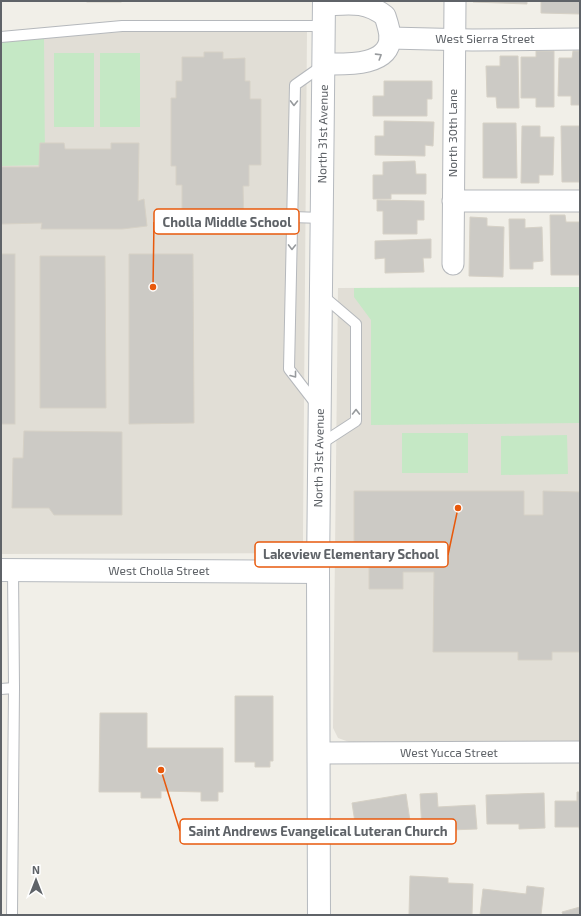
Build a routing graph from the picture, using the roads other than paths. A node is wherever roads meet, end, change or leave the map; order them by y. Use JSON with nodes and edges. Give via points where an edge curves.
{"nodes":[{"id":1,"x":455,"y":1,"type":"edge"},
{"id":2,"x":324,"y":11,"type":"edge"},
{"id":3,"x":1,"y":37,"type":"edge"},
{"id":4,"x":390,"y":38,"type":"junction"},
{"id":5,"x":580,"y":39,"type":"edge"},
{"id":6,"x":454,"y":40,"type":"junction"},
{"id":7,"x":324,"y":64,"type":"junction"},
{"id":8,"x":453,"y":201,"type":"junction"},
{"id":9,"x":580,"y":201,"type":"edge"},
{"id":10,"x":292,"y":217,"type":"junction"},
{"id":11,"x":322,"y":218,"type":"junction"},
{"id":12,"x":453,"y":264,"type":"dead end"},
{"id":13,"x":321,"y":295,"type":"junction"},
{"id":14,"x":320,"y":408,"type":"junction"},
{"id":15,"x":319,"y":445,"type":"junction"},
{"id":16,"x":7,"y":570,"type":"edge"},
{"id":17,"x":318,"y":572,"type":"junction"},
{"id":18,"x":1,"y":688,"type":"edge"},
{"id":19,"x":14,"y":688,"type":"junction"},
{"id":20,"x":580,"y":752,"type":"edge"},
{"id":21,"x":319,"y":753,"type":"junction"},
{"id":22,"x":12,"y":915,"type":"edge"},
{"id":23,"x":319,"y":915,"type":"edge"}],
"edges":[{"from":1,"to":6,"type":"street","name":"North 30th Lane"},
{"from":2,"to":3,"type":"lane"},
{"from":2,"to":4,"type":"street","via":[[358,4],[376,8],[385,16]]},
{"from":2,"to":7,"type":"street","name":"North 31st Avenue"},
{"from":4,"to":6,"type":"street","name":"West Sierra Street"},
{"from":7,"to":4,"type":"street","one_way":true,"via":[[350,64],[374,60],[385,52]]},
{"from":5,"to":6,"type":"street","name":"West Sierra Street"},
{"from":6,"to":8,"type":"street","name":"North 30th Lane"},
{"from":7,"to":10,"type":"lane","one_way":true,"via":[[295,85]]},
{"from":7,"to":11,"type":"street","name":"North 31st Avenue"},
{"from":8,"to":9,"type":"street"},
{"from":8,"to":12,"type":"street","name":"North 30th Lane"},
{"from":10,"to":11,"type":"lane"},
{"from":10,"to":14,"type":"lane","one_way":true,"via":[[289,369]]},
{"from":11,"to":13,"type":"street","name":"North 31st Avenue"},
{"from":13,"to":14,"type":"street","name":"North 31st Avenue"},
{"from":15,"to":13,"type":"lane","one_way":true,"via":[[356,421],[356,324]]},
{"from":14,"to":15,"type":"street","name":"North 31st Avenue"},
{"from":15,"to":17,"type":"street","name":"North 31st Avenue"},
{"from":16,"to":17,"type":"street","name":"West Cholla Street"},
{"from":16,"to":19,"type":"lane"},
{"from":17,"to":21,"type":"street","name":"North 31st Avenue"},
{"from":18,"to":19,"type":"lane"},
{"from":19,"to":22,"type":"lane"},
{"from":20,"to":21,"type":"street","name":"West Yucca Street"},
{"from":21,"to":23,"type":"street","name":"North 31st Avenue"}]}
